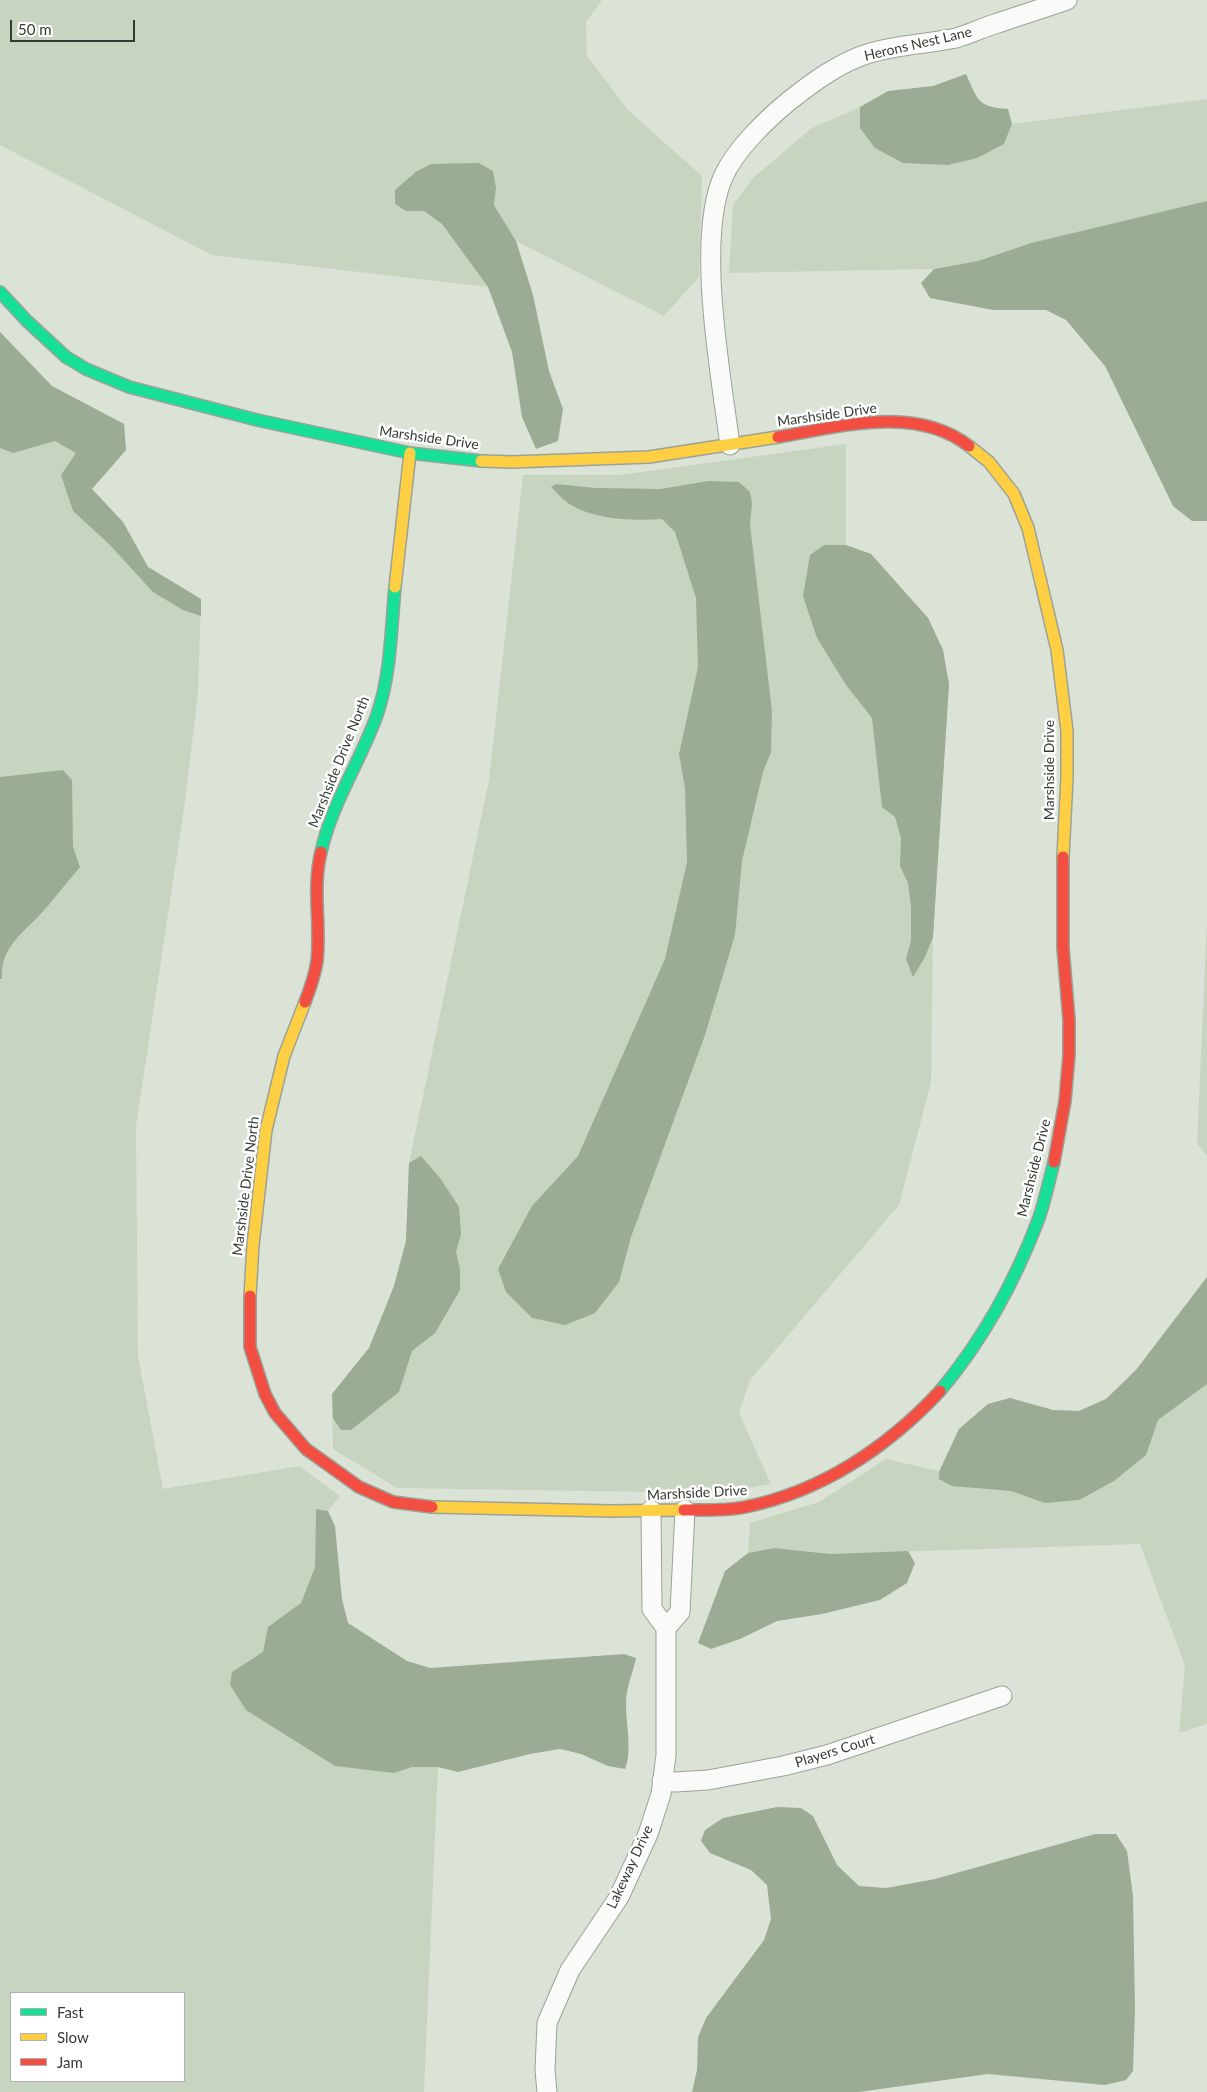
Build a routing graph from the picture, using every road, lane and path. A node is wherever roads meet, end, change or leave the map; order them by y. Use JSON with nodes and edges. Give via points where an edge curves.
{"nodes":[{"id":1,"x":1067,"y":0,"type":"edge"},
{"id":2,"x":0,"y":292,"type":"edge"},
{"id":3,"x":730,"y":445,"type":"junction"},
{"id":4,"x":410,"y":453,"type":"junction"},
{"id":5,"x":330,"y":1466,"type":"joint"},
{"id":6,"x":651,"y":1510,"type":"junction"},
{"id":7,"x":685,"y":1510,"type":"junction"},
{"id":8,"x":666,"y":1628,"type":"junction"},
{"id":9,"x":1002,"y":1696,"type":"dead end"},
{"id":10,"x":662,"y":1781,"type":"junction"},
{"id":11,"x":547,"y":2092,"type":"edge"}],
"edges":[{"from":1,"to":3,"type":"street","name":"Herons Nest Lane","via":[[956,38],[906,44],[868,54],[835,68],[775,112],[746,143],[724,174],[715,202],[711,236],[715,322]]},
{"from":2,"to":4,"type":"street","name":"Marshside Drive","via":[[66,357],[129,387],[257,420]]},
{"from":3,"to":4,"type":"street","name":"Marshside Drive","via":[[649,457],[512,462]]},
{"from":3,"to":7,"type":"street","name":"Marshside Drive","via":[[871,422],[913,422],[957,437],[989,462],[1014,494],[1028,528],[1057,650],[1066,732],[1062,874],[1069,1055],[1065,1102],[1039,1217],[1009,1285],[964,1364],[939,1394],[882,1445],[827,1479],[745,1507]]},
{"from":4,"to":5,"type":"street","name":"Marshside Drive North","via":[[386,678],[377,714],[329,820],[319,858],[315,893],[317,961],[284,1056],[266,1130],[253,1245],[249,1319],[254,1364],[275,1413],[306,1449]]},
{"from":5,"to":6,"type":"street","name":"Marshside Drive","via":[[359,1487],[393,1502],[437,1508]]},
{"from":6,"to":7,"type":"street","name":"Marshside Drive"},
{"from":6,"to":8,"type":"street","via":[[652,1609]]},
{"from":7,"to":8,"type":"street","via":[[680,1612]]},
{"from":8,"to":10,"type":"street","name":"Lakeway Drive","via":[[666,1737]]},
{"from":9,"to":10,"type":"street","name":"Players Court","via":[[827,1755],[783,1766],[708,1780]]},
{"from":10,"to":11,"type":"street","name":"Lakeway Drive","via":[[648,1834],[619,1896],[570,1970],[547,2023],[544,2070]]}]}
